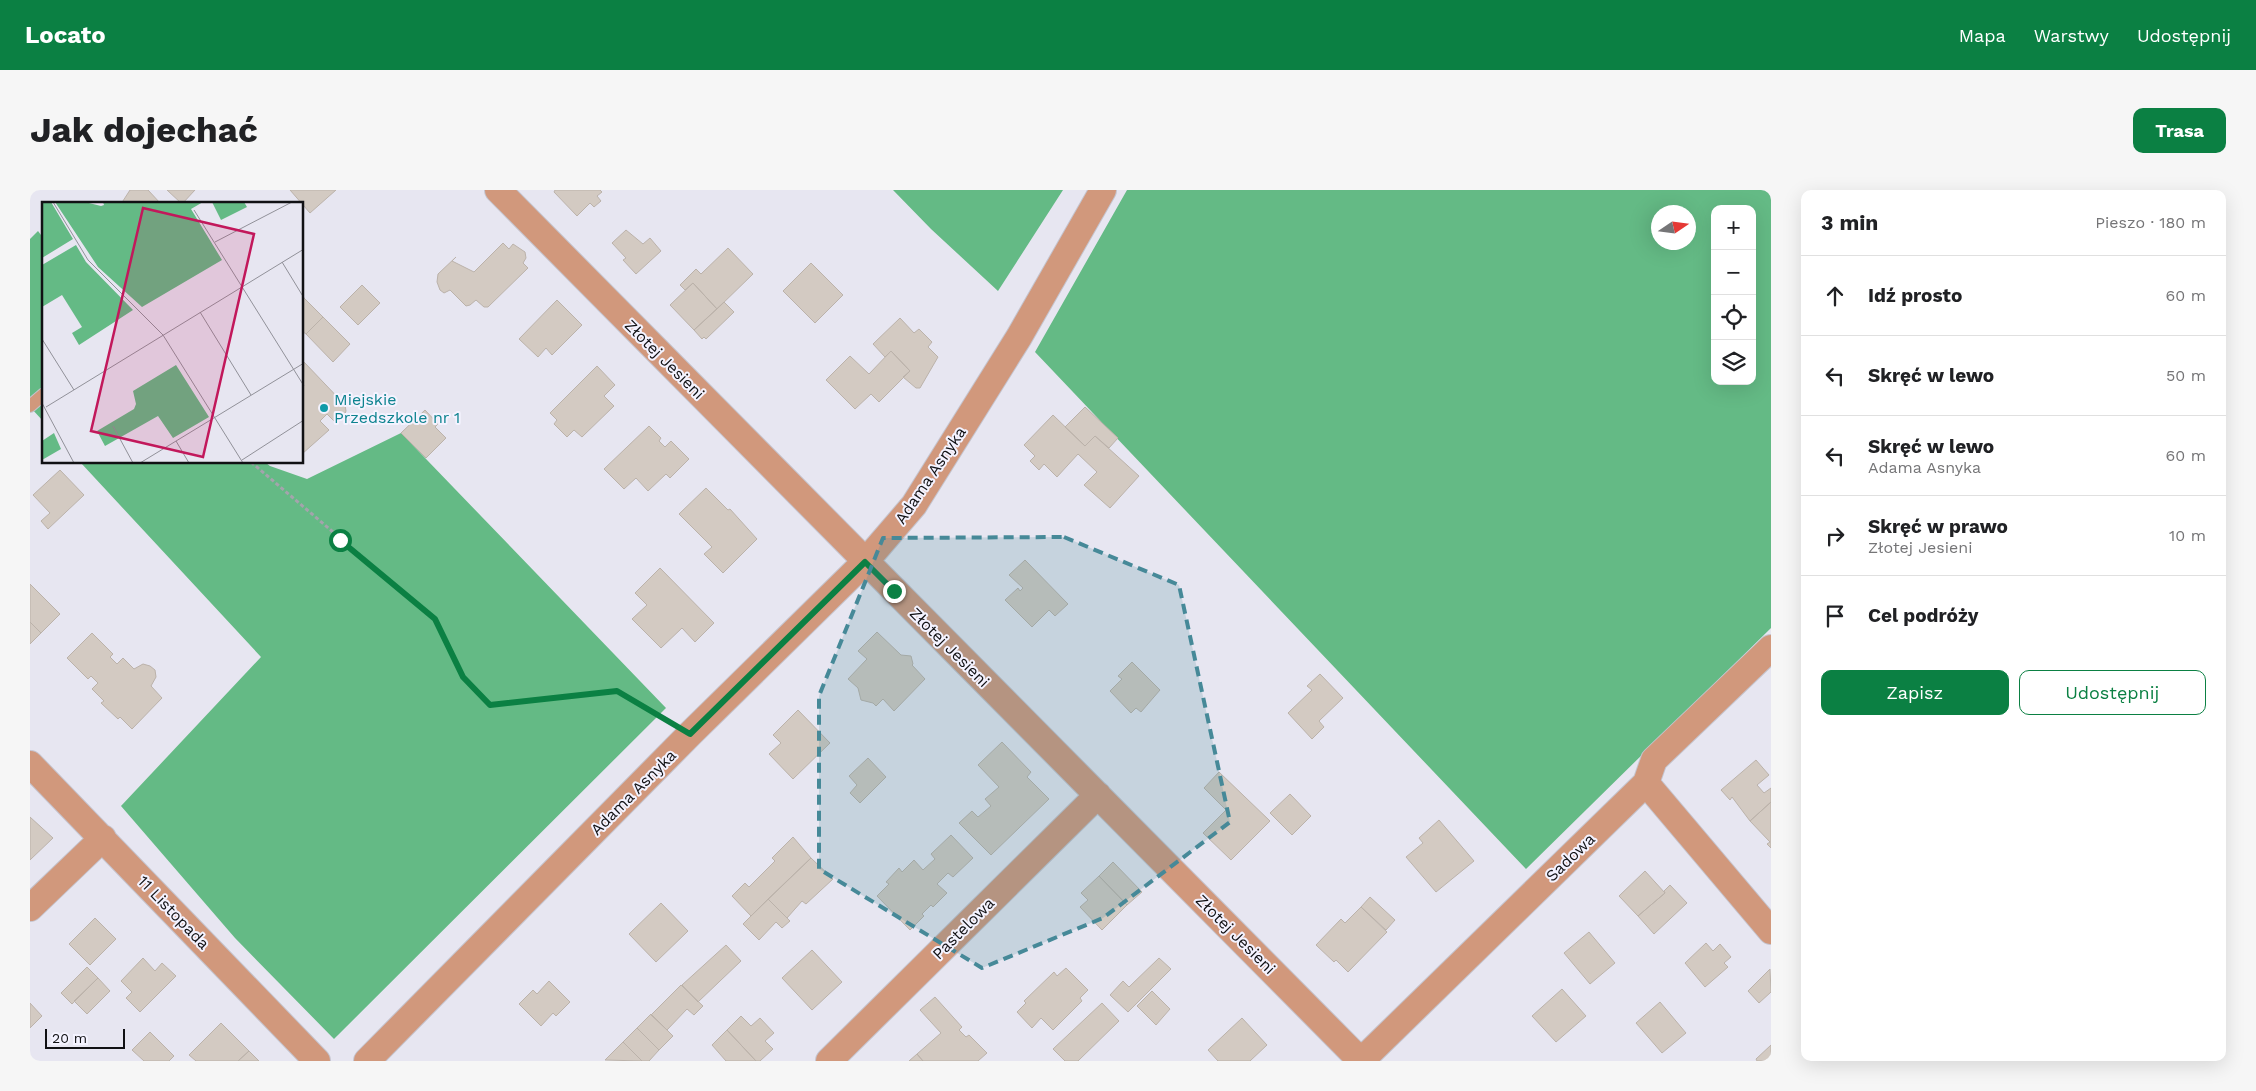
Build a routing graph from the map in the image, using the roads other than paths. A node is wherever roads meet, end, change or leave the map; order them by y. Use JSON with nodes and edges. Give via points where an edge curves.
{"nodes":[{"id":1,"x":498,"y":190,"type":"edge"},
{"id":2,"x":1103,"y":190,"type":"edge"},
{"id":3,"x":42,"y":396,"type":"edge"},
{"id":4,"x":30,"y":406,"type":"edge"},
{"id":5,"x":865,"y":562,"type":"junction"},
{"id":6,"x":1771,"y":648,"type":"edge"},
{"id":7,"x":30,"y":764,"type":"edge"},
{"id":8,"x":1646,"y":783,"type":"junction"},
{"id":9,"x":1098,"y":795,"type":"junction"},
{"id":10,"x":103,"y":838,"type":"junction"},
{"id":11,"x":30,"y":908,"type":"edge"},
{"id":12,"x":1771,"y":931,"type":"edge"},
{"id":13,"x":316,"y":1061,"type":"edge"},
{"id":14,"x":366,"y":1061,"type":"edge"},
{"id":15,"x":829,"y":1061,"type":"edge"},
{"id":16,"x":1361,"y":1061,"type":"edge"}],
"edges":[{"from":1,"to":5,"type":"street","name":"Złotej Jesieni"},
{"from":2,"to":5,"type":"street","name":"Adama Asnyka","via":[[1019,337],[914,505]]},
{"from":3,"to":4,"type":"lane"},
{"from":5,"to":9,"type":"street","name":"Złotej Jesieni"},
{"from":5,"to":14,"type":"street","name":"Adama Asnyka"},
{"from":6,"to":8,"type":"street","name":"Sadowa","via":[[1654,760]]},
{"from":7,"to":10,"type":"street","name":"11 Listopada"},
{"from":8,"to":12,"type":"street"},
{"from":8,"to":16,"type":"street","name":"Sadowa"},
{"from":9,"to":15,"type":"street","name":"Pastelowa"},
{"from":9,"to":16,"type":"street","name":"Złotej Jesieni"},
{"from":10,"to":11,"type":"street"},
{"from":10,"to":13,"type":"street","name":"11 Listopada"}]}
